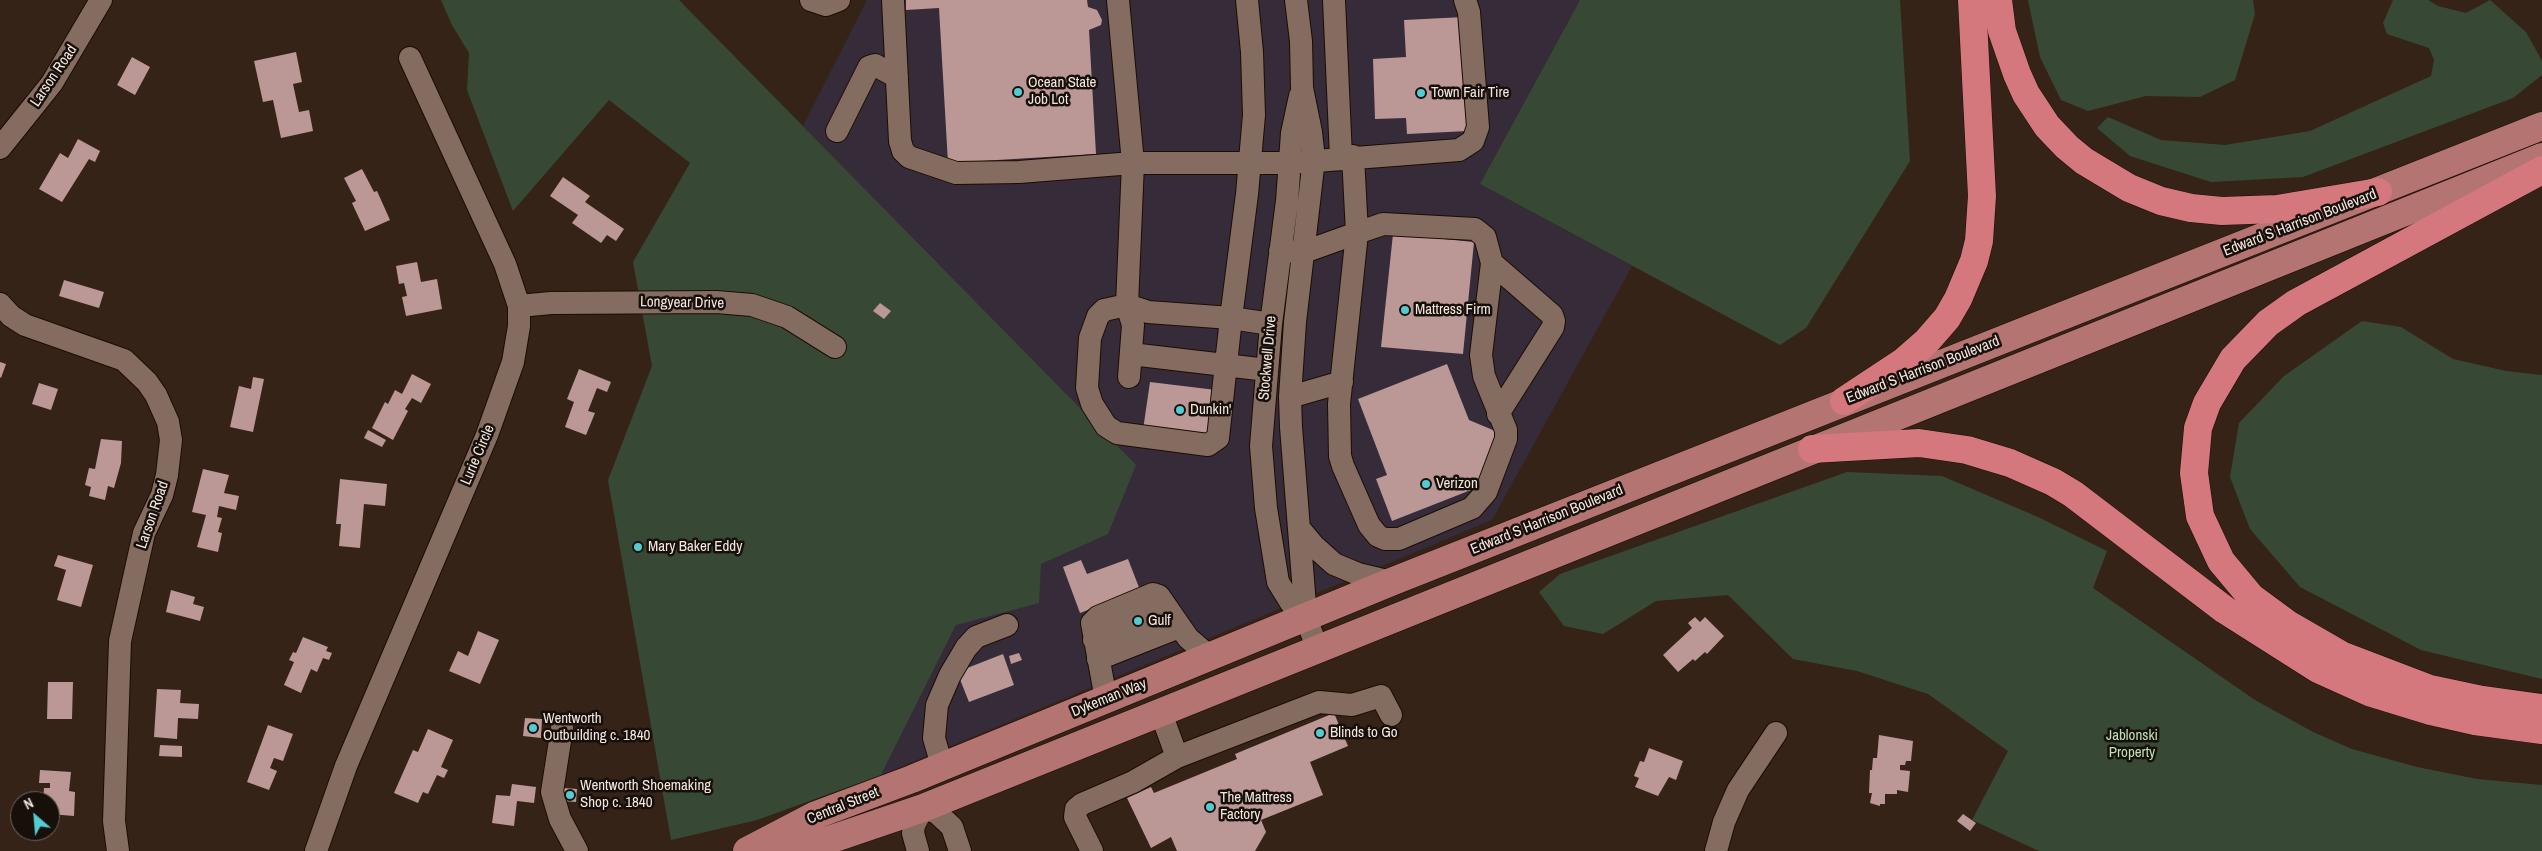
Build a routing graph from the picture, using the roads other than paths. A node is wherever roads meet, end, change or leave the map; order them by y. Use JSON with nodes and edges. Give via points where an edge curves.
{"nodes":[{"id":1,"x":101,"y":0,"type":"edge"},
{"id":2,"x":811,"y":0,"type":"edge"},
{"id":3,"x":839,"y":0,"type":"edge"},
{"id":4,"x":894,"y":0,"type":"edge"},
{"id":5,"x":1118,"y":0,"type":"edge"},
{"id":6,"x":1247,"y":0,"type":"edge"},
{"id":7,"x":1296,"y":0,"type":"edge"},
{"id":8,"x":1334,"y":0,"type":"edge"},
{"id":9,"x":1465,"y":0,"type":"edge"},
{"id":10,"x":1972,"y":0,"type":"edge"},
{"id":11,"x":1998,"y":0,"type":"edge"},
{"id":12,"x":410,"y":58,"type":"dead end"},
{"id":13,"x":897,"y":77,"type":"junction"},
{"id":14,"x":1302,"y":88,"type":"junction"},
{"id":15,"x":2542,"y":126,"type":"edge"},
{"id":16,"x":837,"y":132,"type":"dead end"},
{"id":17,"x":0,"y":148,"type":"edge"},
{"id":18,"x":1347,"y":157,"type":"junction"},
{"id":19,"x":2542,"y":157,"type":"edge"},
{"id":20,"x":1314,"y":159,"type":"junction"},
{"id":21,"x":1133,"y":163,"type":"junction"},
{"id":22,"x":1290,"y":163,"type":"junction"},
{"id":23,"x":1250,"y":164,"type":"junction"},
{"id":24,"x":2542,"y":170,"type":"edge"},
{"id":25,"x":2378,"y":192,"type":"junction"},
{"id":26,"x":1357,"y":233,"type":"junction"},
{"id":27,"x":1280,"y":251,"type":"junction"},
{"id":28,"x":1304,"y":252,"type":"junction"},
{"id":29,"x":1492,"y":263,"type":"junction"},
{"id":30,"x":0,"y":304,"type":"edge"},
{"id":31,"x":1127,"y":305,"type":"junction"},
{"id":32,"x":519,"y":306,"type":"junction"},
{"id":33,"x":1231,"y":318,"type":"junction"},
{"id":34,"x":1271,"y":324,"type":"junction"},
{"id":35,"x":835,"y":347,"type":"dead end"},
{"id":36,"x":1131,"y":354,"type":"junction"},
{"id":37,"x":1226,"y":364,"type":"junction"},
{"id":38,"x":1267,"y":370,"type":"junction"},
{"id":39,"x":1129,"y":377,"type":"dead end"},
{"id":40,"x":1342,"y":382,"type":"junction"},
{"id":41,"x":1290,"y":397,"type":"junction"},
{"id":42,"x":1844,"y":401,"type":"junction"},
{"id":43,"x":1498,"y":414,"type":"junction"},
{"id":44,"x":1812,"y":449,"type":"junction"},
{"id":45,"x":1299,"y":528,"type":"junction"},
{"id":46,"x":1391,"y":582,"type":"junction"},
{"id":47,"x":1306,"y":618,"type":"junction"},
{"id":48,"x":1174,"y":619,"type":"junction"},
{"id":49,"x":1007,"y":625,"type":"dead end"},
{"id":50,"x":1096,"y":649,"type":"junction"},
{"id":51,"x":1318,"y":650,"type":"junction"},
{"id":52,"x":1210,"y":657,"type":"junction"},
{"id":53,"x":1106,"y":699,"type":"junction"},
{"id":54,"x":2542,"y":708,"type":"edge"},
{"id":55,"x":1161,"y":714,"type":"junction"},
{"id":56,"x":1391,"y":715,"type":"dead end"},
{"id":57,"x":562,"y":728,"type":"dead end"},
{"id":58,"x":2542,"y":730,"type":"edge"},
{"id":59,"x":1776,"y":733,"type":"dead end"},
{"id":60,"x":1177,"y":757,"type":"junction"},
{"id":61,"x":942,"y":766,"type":"junction"},
{"id":62,"x":912,"y":779,"type":"junction"},
{"id":63,"x":923,"y":808,"type":"junction"},
{"id":64,"x":118,"y":851,"type":"edge"},
{"id":65,"x":316,"y":851,"type":"edge"},
{"id":66,"x":577,"y":851,"type":"edge"},
{"id":67,"x":747,"y":851,"type":"edge"},
{"id":68,"x":765,"y":851,"type":"edge"},
{"id":69,"x":918,"y":851,"type":"edge"},
{"id":70,"x":960,"y":851,"type":"edge"},
{"id":71,"x":1092,"y":851,"type":"edge"},
{"id":72,"x":1716,"y":851,"type":"edge"}],
"edges":[{"from":1,"to":17,"type":"street","name":"Larson Road","via":[[52,83]]},
{"from":2,"to":3,"type":"street","via":[[826,5]]},
{"from":4,"to":13,"type":"street"},
{"from":5,"to":21,"type":"street"},
{"from":6,"to":23,"type":"street","via":[[1254,115]]},
{"from":7,"to":14,"type":"street","name":"Stockwell Drive"},
{"from":8,"to":18,"type":"street"},
{"from":9,"to":18,"type":"street","via":[[1469,12],[1478,127],[1473,141],[1459,150]]},
{"from":10,"to":42,"type":"highway","via":[[1982,196],[1979,241],[1974,261],[1958,299],[1927,341],[1903,362]]},
{"from":11,"to":25,"type":"highway","via":[[2002,31],[2017,74],[2047,126],[2084,162],[2128,188],[2191,208],[2222,211],[2277,209]]},
{"from":12,"to":32,"type":"street","name":"Lurie Circle","via":[[505,264]]},
{"from":13,"to":16,"type":"street","via":[[875,64],[869,66]]},
{"from":13,"to":21,"type":"street","via":[[900,141],[909,157],[956,174]]},
{"from":14,"to":20,"type":"street","name":"Stockwell Drive"},
{"from":14,"to":22,"type":"street","name":"Stockwell Drive","via":[[1292,133]]},
{"from":15,"to":25,"type":"main road","name":"Edward S Harrison Boulevard"},
{"from":18,"to":20,"type":"street"},
{"from":18,"to":26,"type":"street"},
{"from":19,"to":44,"type":"main road","name":"Edward S Harrison Boulevard"},
{"from":20,"to":22,"type":"street"},
{"from":20,"to":28,"type":"street","name":"Stockwell Drive"},
{"from":21,"to":23,"type":"street"},
{"from":21,"to":31,"type":"street"},
{"from":22,"to":23,"type":"street"},
{"from":22,"to":27,"type":"street","name":"Stockwell Drive"},
{"from":23,"to":33,"type":"street"},
{"from":24,"to":54,"type":"highway","via":[[2296,303],[2268,323],[2233,359],[2207,403],[2198,428],[2194,473],[2200,516],[2221,561],[2251,596],[2289,625],[2341,655],[2430,689]]},
{"from":25,"to":42,"type":"main road","name":"Edward S Harrison Boulevard"},
{"from":26,"to":28,"type":"street"},
{"from":26,"to":29,"type":"street","via":[[1383,224],[1475,228],[1485,238]]},
{"from":26,"to":40,"type":"street"},
{"from":27,"to":28,"type":"street"},
{"from":27,"to":34,"type":"street","name":"Stockwell Drive"},
{"from":28,"to":41,"type":"street","name":"Stockwell Drive"},
{"from":29,"to":43,"type":"street","via":[[1481,356],[1484,376]]},
{"from":29,"to":43,"type":"street","via":[[1554,320],[1553,327]]},
{"from":30,"to":64,"type":"street","name":"Larson Road","via":[[25,325],[124,360],[147,382],[168,422],[171,440],[162,495],[144,533],[120,641],[114,821]]},
{"from":31,"to":33,"type":"street","via":[[1148,312]]},
{"from":31,"to":36,"type":"street","via":[[1133,325]]},
{"from":31,"to":37,"type":"street","via":[[1104,310],[1098,316],[1090,338],[1087,388],[1092,404],[1106,426],[1118,433],[1135,436],[1208,445],[1214,442],[1219,434]]},
{"from":32,"to":35,"type":"street","name":"Longyear Drive","via":[[697,302],[752,306],[787,317]]},
{"from":32,"to":65,"type":"street","name":"Lurie Circle","via":[[513,362],[498,408],[346,766]]},
{"from":33,"to":34,"type":"street"},
{"from":33,"to":37,"type":"street"},
{"from":34,"to":38,"type":"street","name":"Stockwell Drive"},
{"from":36,"to":37,"type":"street"},
{"from":36,"to":39,"type":"street"},
{"from":37,"to":38,"type":"street"},
{"from":38,"to":47,"type":"street","name":"Stockwell Drive","via":[[1261,446],[1270,540],[1278,582],[1290,603]]},
{"from":40,"to":41,"type":"street"},
{"from":40,"to":43,"type":"street","via":[[1340,456],[1369,525],[1378,536],[1390,540],[1472,508],[1486,492],[1506,445],[1506,430]]},
{"from":41,"to":45,"type":"street","name":"Stockwell Drive"},
{"from":42,"to":46,"type":"main road","name":"Edward S Harrison Boulevard"},
{"from":44,"to":51,"type":"main road","name":"Edward S Harrison Boulevard"},
{"from":44,"to":58,"type":"highway","via":[[1918,443],[1967,450],[2010,463],[2073,494],[2225,610],[2318,669],[2369,692],[2431,711]]},
{"from":45,"to":46,"type":"street","via":[[1334,564]]},
{"from":45,"to":47,"type":"street","name":"Stockwell Drive"},
{"from":46,"to":47,"type":"main road","name":"Edward S Harrison Boulevard"},
{"from":47,"to":51,"type":"street","name":"Stockwell Drive"},
{"from":47,"to":52,"type":"main road","name":"Dykeman Way"},
{"from":48,"to":50,"type":"street"},
{"from":48,"to":50,"type":"street","via":[[1158,594],[1153,594],[1095,618],[1092,628]]},
{"from":48,"to":52,"type":"street","via":[[1188,638]]},
{"from":49,"to":61,"type":"street","via":[[976,637],[950,675],[937,705],[934,738]]},
{"from":50,"to":53,"type":"street"},
{"from":51,"to":55,"type":"main road"},
{"from":52,"to":53,"type":"main road","name":"Dykeman Way"},
{"from":53,"to":61,"type":"main road","name":"Dykeman Way"},
{"from":55,"to":60,"type":"street"},
{"from":55,"to":63,"type":"main road"},
{"from":56,"to":60,"type":"street","via":[[1381,696],[1352,705],[1319,702]]},
{"from":57,"to":66,"type":"street","via":[[552,792],[560,819]]},
{"from":59,"to":72,"type":"street","via":[[1738,790]]},
{"from":60,"to":71,"type":"street","via":[[1076,809],[1075,817]]},
{"from":61,"to":62,"type":"main road","name":"Dykeman Way"},
{"from":62,"to":63,"type":"street"},
{"from":62,"to":67,"type":"main road","name":"Central Street","via":[[816,815]]},
{"from":63,"to":68,"type":"main road","name":"Central Street","via":[[826,841]]},
{"from":63,"to":69,"type":"street","via":[[914,825]]},
{"from":63,"to":70,"type":"street","via":[[937,813],[952,827]]}]}
